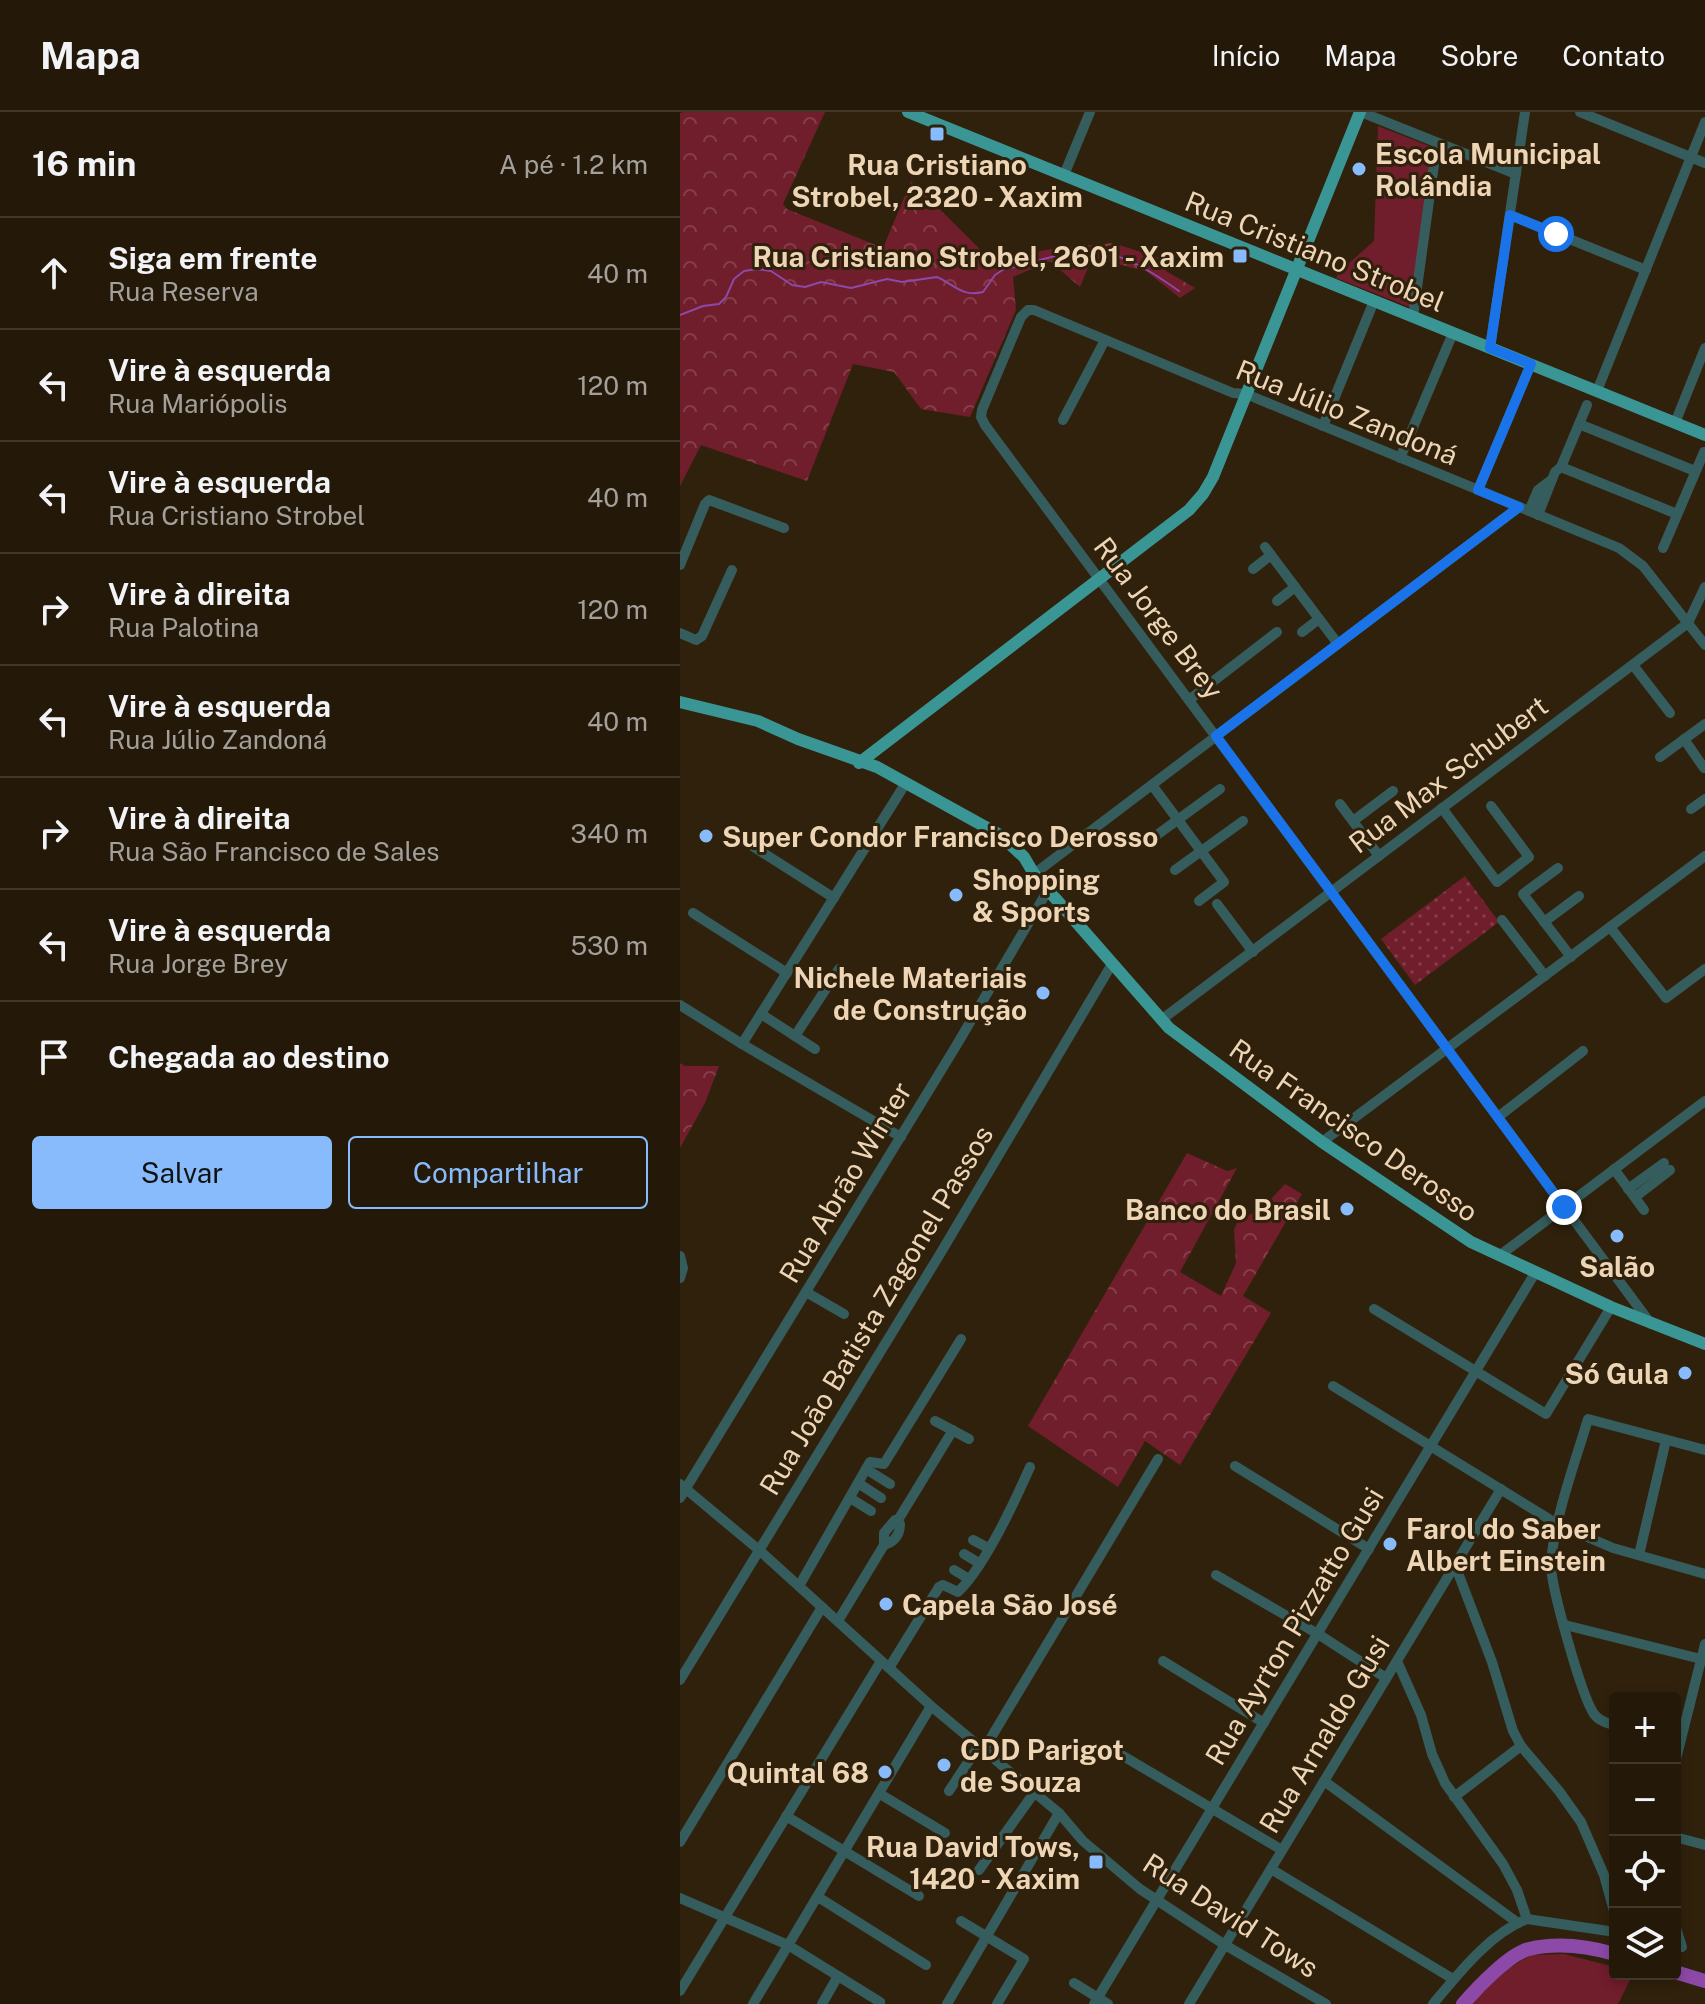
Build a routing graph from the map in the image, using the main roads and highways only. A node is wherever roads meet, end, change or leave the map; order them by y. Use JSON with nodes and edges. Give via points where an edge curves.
{"nodes":[{"id":1,"x":908,"y":112,"type":"edge"},
{"id":2,"x":1360,"y":112,"type":"edge"},
{"id":3,"x":1296,"y":270,"type":"junction"},
{"id":4,"x":1705,"y":435,"type":"edge"},
{"id":5,"x":680,"y":702,"type":"edge"},
{"id":6,"x":859,"y":763,"type":"junction"},
{"id":7,"x":1034,"y":874,"type":"junction"},
{"id":8,"x":1705,"y":1344,"type":"edge"}],
"edges":[{"from":1,"to":3,"type":"main road","name":"Rua Cristiano Strobel"},
{"from":2,"to":3,"type":"main road"},
{"from":3,"to":4,"type":"main road","name":"Rua Cristiano Strobel"},
{"from":3,"to":6,"type":"main road","via":[[1213,477],[1196,503]]},
{"from":5,"to":6,"type":"main road","name":"Rua Francisco Derosso","via":[[758,721]]},
{"from":6,"to":7,"type":"main road","name":"Rua Francisco Derosso","via":[[990,837]]},
{"from":6,"to":7,"type":"main road","name":"Rua Francisco Derosso","via":[[877,767],[995,832]]},
{"from":7,"to":8,"type":"main road","name":"Rua Francisco Derosso","via":[[1161,1020],[1322,1142],[1499,1256]]}]}
